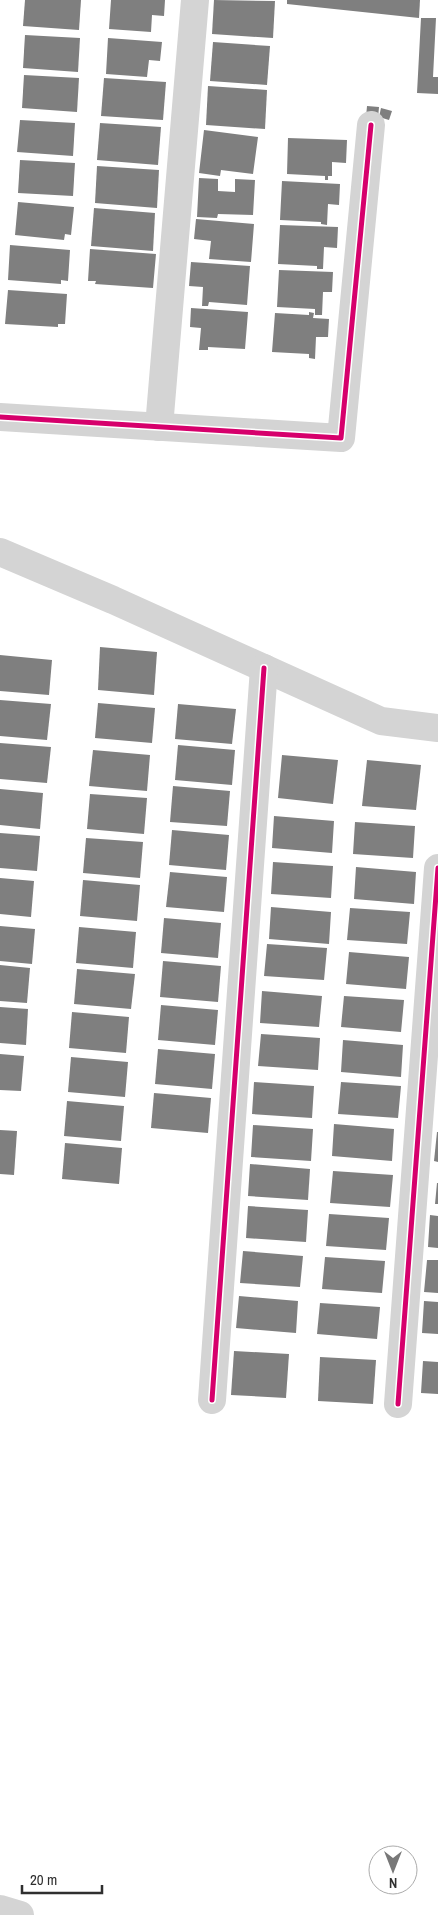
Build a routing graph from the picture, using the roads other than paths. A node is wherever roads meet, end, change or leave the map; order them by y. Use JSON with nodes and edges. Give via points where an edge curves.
{"nodes":[{"id":1,"x":195,"y":0,"type":"edge"},
{"id":2,"x":371,"y":125,"type":"dead end"},
{"id":3,"x":0,"y":417,"type":"edge"},
{"id":4,"x":159,"y":427,"type":"junction"},
{"id":5,"x":0,"y":552,"type":"edge"},
{"id":6,"x":264,"y":668,"type":"junction"},
{"id":7,"x":438,"y":728,"type":"edge"},
{"id":8,"x":438,"y":868,"type":"edge"},
{"id":9,"x":212,"y":1400,"type":"dead end"},
{"id":10,"x":398,"y":1404,"type":"dead end"},
{"id":11,"x":0,"y":1909,"type":"edge"},
{"id":12,"x":20,"y":1915,"type":"edge"}],
"edges":[{"from":1,"to":4,"type":"street"},
{"from":2,"to":4,"type":"street","via":[[342,438]]},
{"from":3,"to":4,"type":"street"},
{"from":5,"to":6,"type":"street"},
{"from":6,"to":7,"type":"street","via":[[381,721]]},
{"from":6,"to":9,"type":"street"},
{"from":8,"to":10,"type":"street"},
{"from":11,"to":12,"type":"street"}]}
